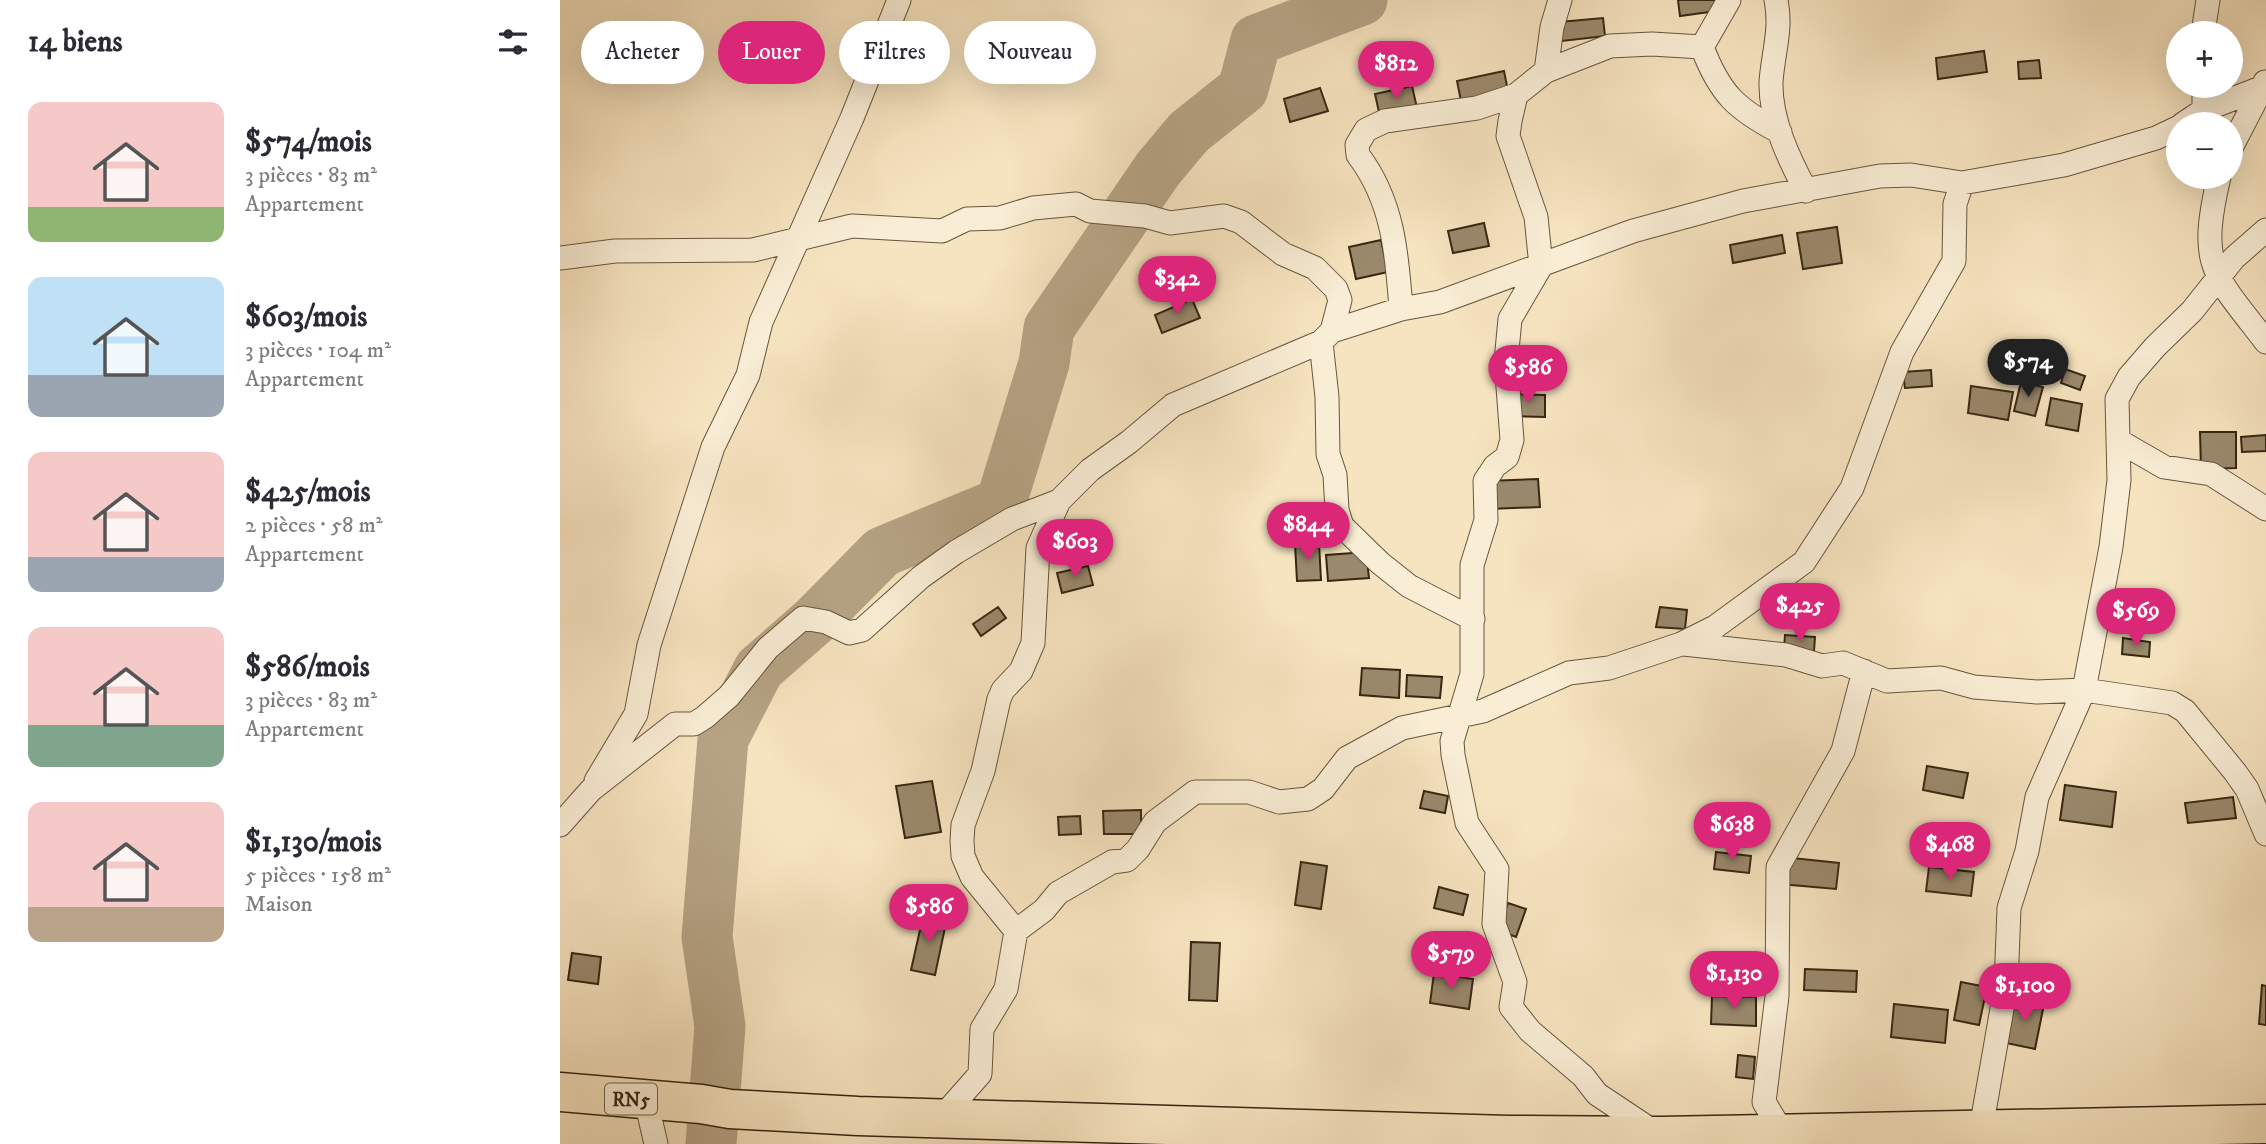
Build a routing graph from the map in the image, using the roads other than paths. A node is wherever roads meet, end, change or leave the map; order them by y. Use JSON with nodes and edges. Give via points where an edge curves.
{"nodes":[{"id":1,"x":899,"y":0,"type":"edge"},
{"id":2,"x":1560,"y":0,"type":"edge"},
{"id":3,"x":1729,"y":0,"type":"edge"},
{"id":4,"x":1776,"y":0,"type":"edge"},
{"id":5,"x":2208,"y":0,"type":"edge"},
{"id":6,"x":2205,"y":21,"type":"edge"},
{"id":7,"x":1702,"y":47,"type":"junction"},
{"id":8,"x":1546,"y":71,"type":"junction"},
{"id":9,"x":2263,"y":84,"type":"edge"},
{"id":10,"x":1516,"y":95,"type":"junction"},
{"id":11,"x":2204,"y":98,"type":"edge"},
{"id":12,"x":2204,"y":110,"type":"junction"},
{"id":13,"x":2201,"y":112,"type":"edge"},
{"id":14,"x":2243,"y":124,"type":"edge"},
{"id":15,"x":1780,"y":132,"type":"junction"},
{"id":16,"x":2166,"y":133,"type":"edge"},
{"id":17,"x":1962,"y":183,"type":"junction"},
{"id":18,"x":2216,"y":189,"type":"edge"},
{"id":19,"x":1806,"y":191,"type":"junction"},
{"id":20,"x":2266,"y":230,"type":"edge"},
{"id":21,"x":798,"y":239,"type":"junction"},
{"id":22,"x":560,"y":258,"type":"edge"},
{"id":23,"x":1541,"y":265,"type":"junction"},
{"id":24,"x":2218,"y":279,"type":"junction"},
{"id":25,"x":1401,"y":309,"type":"junction"},
{"id":26,"x":1326,"y":337,"type":"junction"},
{"id":27,"x":2266,"y":342,"type":"edge"},
{"id":28,"x":2119,"y":442,"type":"junction"},
{"id":29,"x":1059,"y":501,"type":"junction"},
{"id":30,"x":2266,"y":509,"type":"edge"},
{"id":31,"x":1474,"y":619,"type":"junction"},
{"id":32,"x":1681,"y":644,"type":"junction"},
{"id":33,"x":1864,"y":671,"type":"junction"},
{"id":34,"x":2084,"y":690,"type":"junction"},
{"id":35,"x":1461,"y":715,"type":"junction"},
{"id":36,"x":591,"y":790,"type":"junction"},
{"id":37,"x":560,"y":825,"type":"edge"},
{"id":38,"x":2266,"y":834,"type":"edge"},
{"id":39,"x":1016,"y":932,"type":"junction"},
{"id":40,"x":560,"y":1092,"type":"edge"},
{"id":41,"x":646,"y":1101,"type":"junction"},
{"id":42,"x":943,"y":1116,"type":"junction"},
{"id":43,"x":2266,"y":1124,"type":"edge"},
{"id":44,"x":1782,"y":1132,"type":"junction"},
{"id":45,"x":1199,"y":1135,"type":"edge"},
{"id":46,"x":1981,"y":1136,"type":"edge"},
{"id":47,"x":2072,"y":1136,"type":"edge"},
{"id":48,"x":1387,"y":1138,"type":"edge"},
{"id":49,"x":1661,"y":1140,"type":"edge"},
{"id":50,"x":656,"y":1144,"type":"edge"}],
"edges":[{"from":1,"to":21,"type":"street"},
{"from":2,"to":8,"type":"street"},
{"from":3,"to":7,"type":"street"},
{"from":4,"to":15,"type":"street","via":[[1780,25],[1771,87]]},
{"from":5,"to":6,"type":"street"},
{"from":7,"to":8,"type":"street","via":[[1610,46]]},
{"from":7,"to":15,"type":"street","via":[[1733,103]]},
{"from":8,"to":10,"type":"street"},
{"from":9,"to":12,"type":"street"},
{"from":9,"to":14,"type":"street"},
{"from":10,"to":23,"type":"street","via":[[1508,136],[1536,217]]},
{"from":10,"to":25,"type":"street","via":[[1477,108],[1385,121],[1360,138],[1358,155],[1377,184],[1394,235]]},
{"from":11,"to":12,"type":"street"},
{"from":12,"to":13,"type":"street"},
{"from":15,"to":19,"type":"street"},
{"from":16,"to":17,"type":"street","via":[[2064,165]]},
{"from":17,"to":19,"type":"street","via":[[1894,174]]},
{"from":17,"to":32,"type":"street","via":[[1955,204],[1954,261],[1902,352],[1852,488],[1804,562],[1715,626]]},
{"from":18,"to":24,"type":"street","via":[[2209,218],[2209,257]]},
{"from":19,"to":23,"type":"street","via":[[1743,201],[1633,231]]},
{"from":20,"to":24,"type":"street"},
{"from":21,"to":22,"type":"street","via":[[753,250],[615,251]]},
{"from":21,"to":26,"type":"street","via":[[852,226],[942,231],[967,219],[1000,218],[1033,208],[1076,204],[1090,211],[1170,223],[1224,216],[1258,232],[1283,254],[1315,268],[1329,280],[1339,299]]},
{"from":21,"to":36,"type":"street","via":[[761,322],[748,375],[701,481],[649,645],[636,713]]},
{"from":23,"to":25,"type":"street","via":[[1440,302]]},
{"from":23,"to":31,"type":"street","via":[[1510,319],[1506,361],[1512,440],[1507,457],[1485,481],[1486,520],[1472,565]]},
{"from":24,"to":27,"type":"street"},
{"from":24,"to":28,"type":"street","via":[[2129,377],[2115,408]]},
{"from":25,"to":26,"type":"street"},
{"from":26,"to":29,"type":"street","via":[[1173,405],[1090,470]]},
{"from":26,"to":31,"type":"street","via":[[1328,454],[1342,526],[1409,586]]},
{"from":28,"to":30,"type":"street","via":[[2164,467],[2211,474]]},
{"from":28,"to":34,"type":"street","via":[[2111,547]]},
{"from":29,"to":36,"type":"street","via":[[967,545],[921,577],[862,630],[849,633],[803,618],[768,648],[729,696],[705,717],[694,724],[675,724]]},
{"from":29,"to":39,"type":"street","via":[[1038,548],[1033,643],[1021,671],[999,699],[982,771],[962,825],[963,856],[972,877]]},
{"from":31,"to":35,"type":"street","via":[[1472,674]]},
{"from":32,"to":33,"type":"street","via":[[1786,654],[1822,666],[1843,663]]},
{"from":32,"to":35,"type":"street","via":[[1609,668],[1569,673],[1498,706]]},
{"from":33,"to":34,"type":"street","via":[[1887,681],[1941,678],[1974,687]]},
{"from":33,"to":44,"type":"street","via":[[1843,751],[1778,867],[1777,996],[1764,1102]]},
{"from":34,"to":38,"type":"street","via":[[2179,706],[2247,789]]},
{"from":34,"to":46,"type":"street","via":[[2037,797],[2027,851],[2009,908],[2006,986]]},
{"from":35,"to":39,"type":"street","via":[[1402,728],[1347,758],[1323,789],[1308,799],[1279,802],[1249,792],[1195,792],[1154,822],[1127,860],[1112,862],[1058,893]]},
{"from":35,"to":49,"type":"street","via":[[1452,755],[1467,823],[1497,869],[1494,924],[1515,982],[1511,1007],[1597,1094]]},
{"from":36,"to":37,"type":"street"},
{"from":39,"to":42,"type":"street","via":[[1006,989],[982,1029],[980,1074]]},
{"from":40,"to":41,"type":"highway","number":"RN5"},
{"from":41,"to":42,"type":"highway","number":"RN5"},
{"from":41,"to":50,"type":"street"},
{"from":42,"to":45,"type":"highway","number":"RN5"},
{"from":43,"to":47,"type":"highway","number":"RN5"},
{"from":44,"to":46,"type":"highway","number":"RN5"},
{"from":44,"to":49,"type":"highway","number":"RN5"},
{"from":45,"to":48,"type":"highway","number":"RN5"},
{"from":46,"to":47,"type":"highway","number":"RN5"},
{"from":48,"to":49,"type":"highway","number":"RN5"}]}
